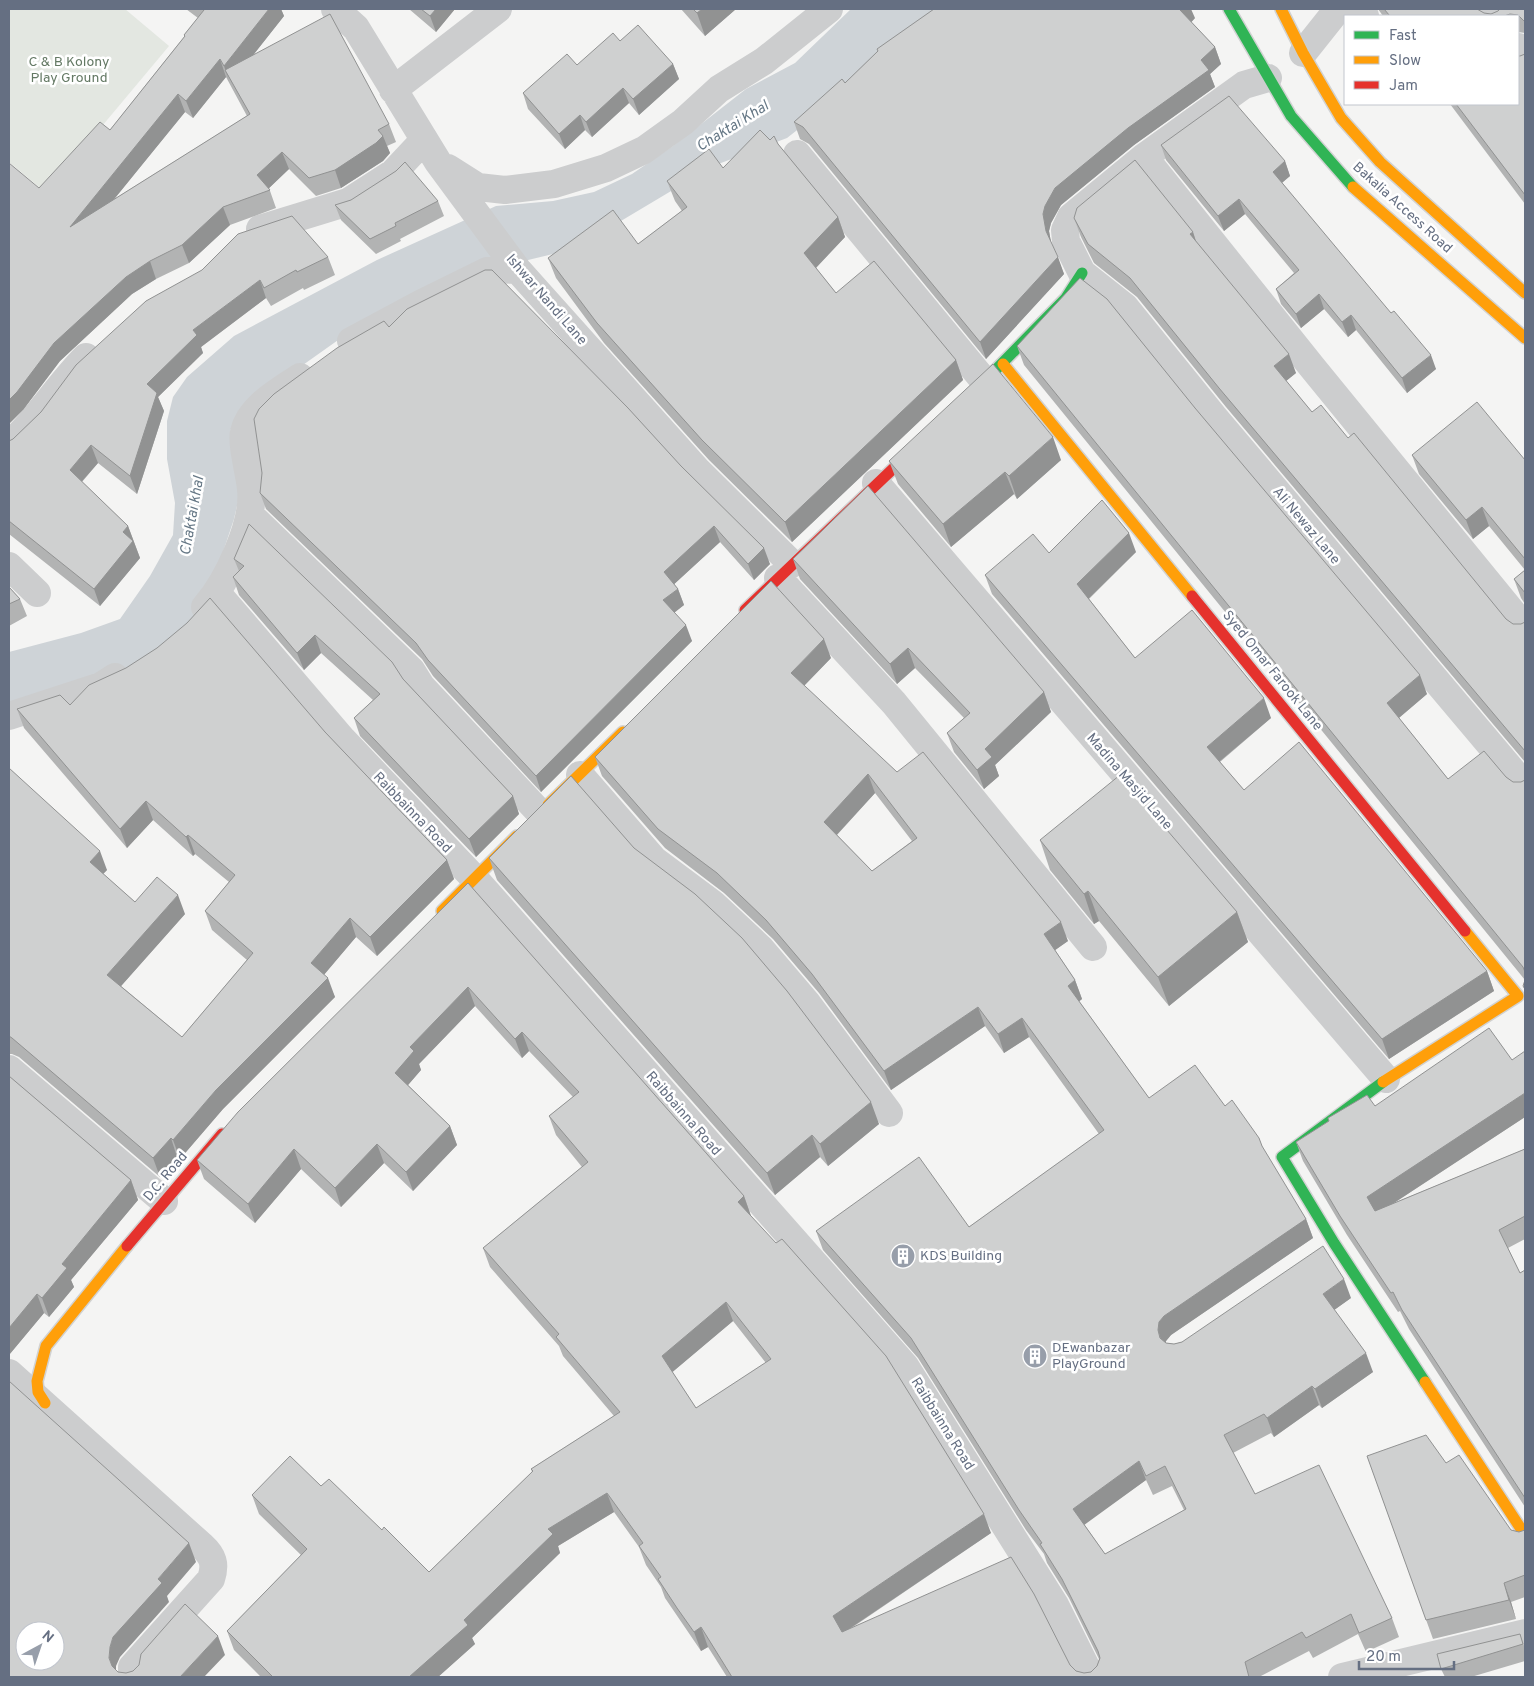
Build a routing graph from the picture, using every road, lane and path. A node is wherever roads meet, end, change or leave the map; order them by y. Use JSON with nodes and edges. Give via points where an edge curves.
{"nodes":[{"id":1,"x":335,"y":9,"type":"edge"},
{"id":2,"x":498,"y":9,"type":"edge"},
{"id":3,"x":829,"y":9,"type":"edge"},
{"id":4,"x":1281,"y":9,"type":"edge"},
{"id":5,"x":1338,"y":9,"type":"edge"},
{"id":6,"x":1232,"y":13,"type":"edge"},
{"id":7,"x":1303,"y":53,"type":"junction"},
{"id":8,"x":1268,"y":78,"type":"junction"},
{"id":9,"x":393,"y":90,"type":"junction"},
{"id":10,"x":431,"y":151,"type":"junction"},
{"id":11,"x":797,"y":154,"type":"dead end"},
{"id":12,"x":1144,"y":157,"type":"junction"},
{"id":13,"x":236,"y":239,"type":"edge"},
{"id":14,"x":517,"y":269,"type":"junction"},
{"id":15,"x":1082,"y":272,"type":"junction"},
{"id":16,"x":1525,"y":293,"type":"edge"},
{"id":17,"x":1525,"y":338,"type":"edge"},
{"id":18,"x":105,"y":340,"type":"edge"},
{"id":19,"x":994,"y":373,"type":"junction"},
{"id":20,"x":965,"y":401,"type":"edge"},
{"id":21,"x":932,"y":432,"type":"edge"},
{"id":22,"x":9,"y":445,"type":"edge"},
{"id":23,"x":876,"y":483,"type":"junction"},
{"id":24,"x":250,"y":515,"type":"junction"},
{"id":25,"x":9,"y":566,"type":"edge"},
{"id":26,"x":785,"y":571,"type":"junction"},
{"id":27,"x":37,"y":593,"type":"dead end"},
{"id":28,"x":217,"y":593,"type":"junction"},
{"id":29,"x":735,"y":620,"type":"edge"},
{"id":30,"x":188,"y":625,"type":"edge"},
{"id":31,"x":1525,"y":628,"type":"edge"},
{"id":32,"x":134,"y":668,"type":"edge"},
{"id":33,"x":9,"y":716,"type":"edge"},
{"id":34,"x":629,"y":726,"type":"edge"},
{"id":35,"x":580,"y":775,"type":"junction"},
{"id":36,"x":1525,"y":786,"type":"edge"},
{"id":37,"x":533,"y":820,"type":"junction"},
{"id":38,"x":474,"y":878,"type":"junction"},
{"id":39,"x":433,"y":920,"type":"edge"},
{"id":40,"x":1093,"y":947,"type":"dead end"},
{"id":41,"x":9,"y":1069,"type":"edge"},
{"id":42,"x":1386,"y":1079,"type":"junction"},
{"id":43,"x":889,"y":1113,"type":"dead end"},
{"id":44,"x":227,"y":1128,"type":"edge"},
{"id":45,"x":164,"y":1201,"type":"junction"},
{"id":46,"x":1334,"y":1243,"type":"junction"},
{"id":47,"x":1310,"y":1260,"type":"edge"},
{"id":48,"x":9,"y":1374,"type":"edge"},
{"id":49,"x":45,"y":1403,"type":"junction"},
{"id":50,"x":1525,"y":1535,"type":"edge"},
{"id":51,"x":1525,"y":1633,"type":"edge"},
{"id":52,"x":132,"y":1677,"type":"edge"},
{"id":53,"x":1090,"y":1677,"type":"edge"},
{"id":54,"x":1342,"y":1677,"type":"edge"}],
"edges":[{"from":1,"to":9,"type":"street","name":"Ishwar Nandi Lane","via":[[356,28]]},
{"from":2,"to":9,"type":"street"},
{"from":3,"to":10,"type":"street","via":[[764,61],[719,89],[675,128],[644,150],[606,168],[554,184],[505,190],[478,186]]},
{"from":4,"to":7,"type":"street","name":"Bakalia Access Road"},
{"from":5,"to":7,"type":"street"},
{"from":6,"to":8,"type":"street","name":"Bakalia Access Road"},
{"from":7,"to":16,"type":"street","name":"Bakalia Access Road","via":[[1341,118],[1377,165]]},
{"from":8,"to":12,"type":"street","via":[[1244,85]]},
{"from":8,"to":17,"type":"street","name":"Bakalia Access Road","via":[[1290,116],[1358,186]]},
{"from":9,"to":10,"type":"street","name":"Ishwar Nandi Lane"},
{"from":10,"to":13,"type":"street","via":[[348,202]]},
{"from":10,"to":14,"type":"street","name":"Ishwar Nandi Lane"},
{"from":11,"to":19,"type":"street"},
{"from":12,"to":15,"type":"street","via":[[1068,222],[1066,241]]},
{"from":12,"to":31,"type":"street"},
{"from":14,"to":24,"type":"street","via":[[487,271],[377,326],[324,358],[270,399],[252,416],[244,433],[252,491]]},
{"from":14,"to":26,"type":"street","name":"Ishwar Nandi Lane"},
{"from":15,"to":19,"type":"street","via":[[1068,295]]},
{"from":15,"to":36,"type":"street","name":"Ali Newaz Lane","via":[[1125,307]]},
{"from":18,"to":22,"type":"street","via":[[71,372],[35,420]]},
{"from":19,"to":20,"type":"street"},
{"from":19,"to":42,"type":"street","name":"Syed Omar Farook Lane","via":[[1518,996]]},
{"from":21,"to":23,"type":"street"},
{"from":23,"to":26,"type":"street"},
{"from":23,"to":42,"type":"street","name":"Madina Masjid Lane"},
{"from":24,"to":28,"type":"street"},
{"from":24,"to":37,"type":"street","via":[[411,670]]},
{"from":25,"to":27,"type":"street"},
{"from":26,"to":29,"type":"street"},
{"from":26,"to":40,"type":"street","name":"Ishwar Nandi Lane"},
{"from":28,"to":30,"type":"street"},
{"from":28,"to":38,"type":"street","name":"Raibbainna Road","via":[[343,740]]},
{"from":32,"to":33,"type":"street","via":[[101,686]]},
{"from":34,"to":35,"type":"street"},
{"from":35,"to":37,"type":"street"},
{"from":35,"to":43,"type":"street","via":[[654,860],[713,904],[761,949],[807,1003]]},
{"from":37,"to":38,"type":"street"},
{"from":38,"to":39,"type":"street"},
{"from":38,"to":53,"type":"street","name":"Raibbainna Road","via":[[905,1366],[1055,1606]]},
{"from":41,"to":45,"type":"street"},
{"from":42,"to":46,"type":"street","via":[[1282,1157]]},
{"from":44,"to":45,"type":"street","name":"D.C. Road"},
{"from":45,"to":49,"type":"street","name":"D.C. Road","via":[[46,1346],[36,1381]]},
{"from":46,"to":47,"type":"street"},
{"from":46,"to":50,"type":"street"},
{"from":48,"to":49,"type":"street"},
{"from":49,"to":52,"type":"street","via":[[63,1423],[202,1546],[213,1560],[211,1579],[132,1667]]},
{"from":51,"to":54,"type":"street"}]}
